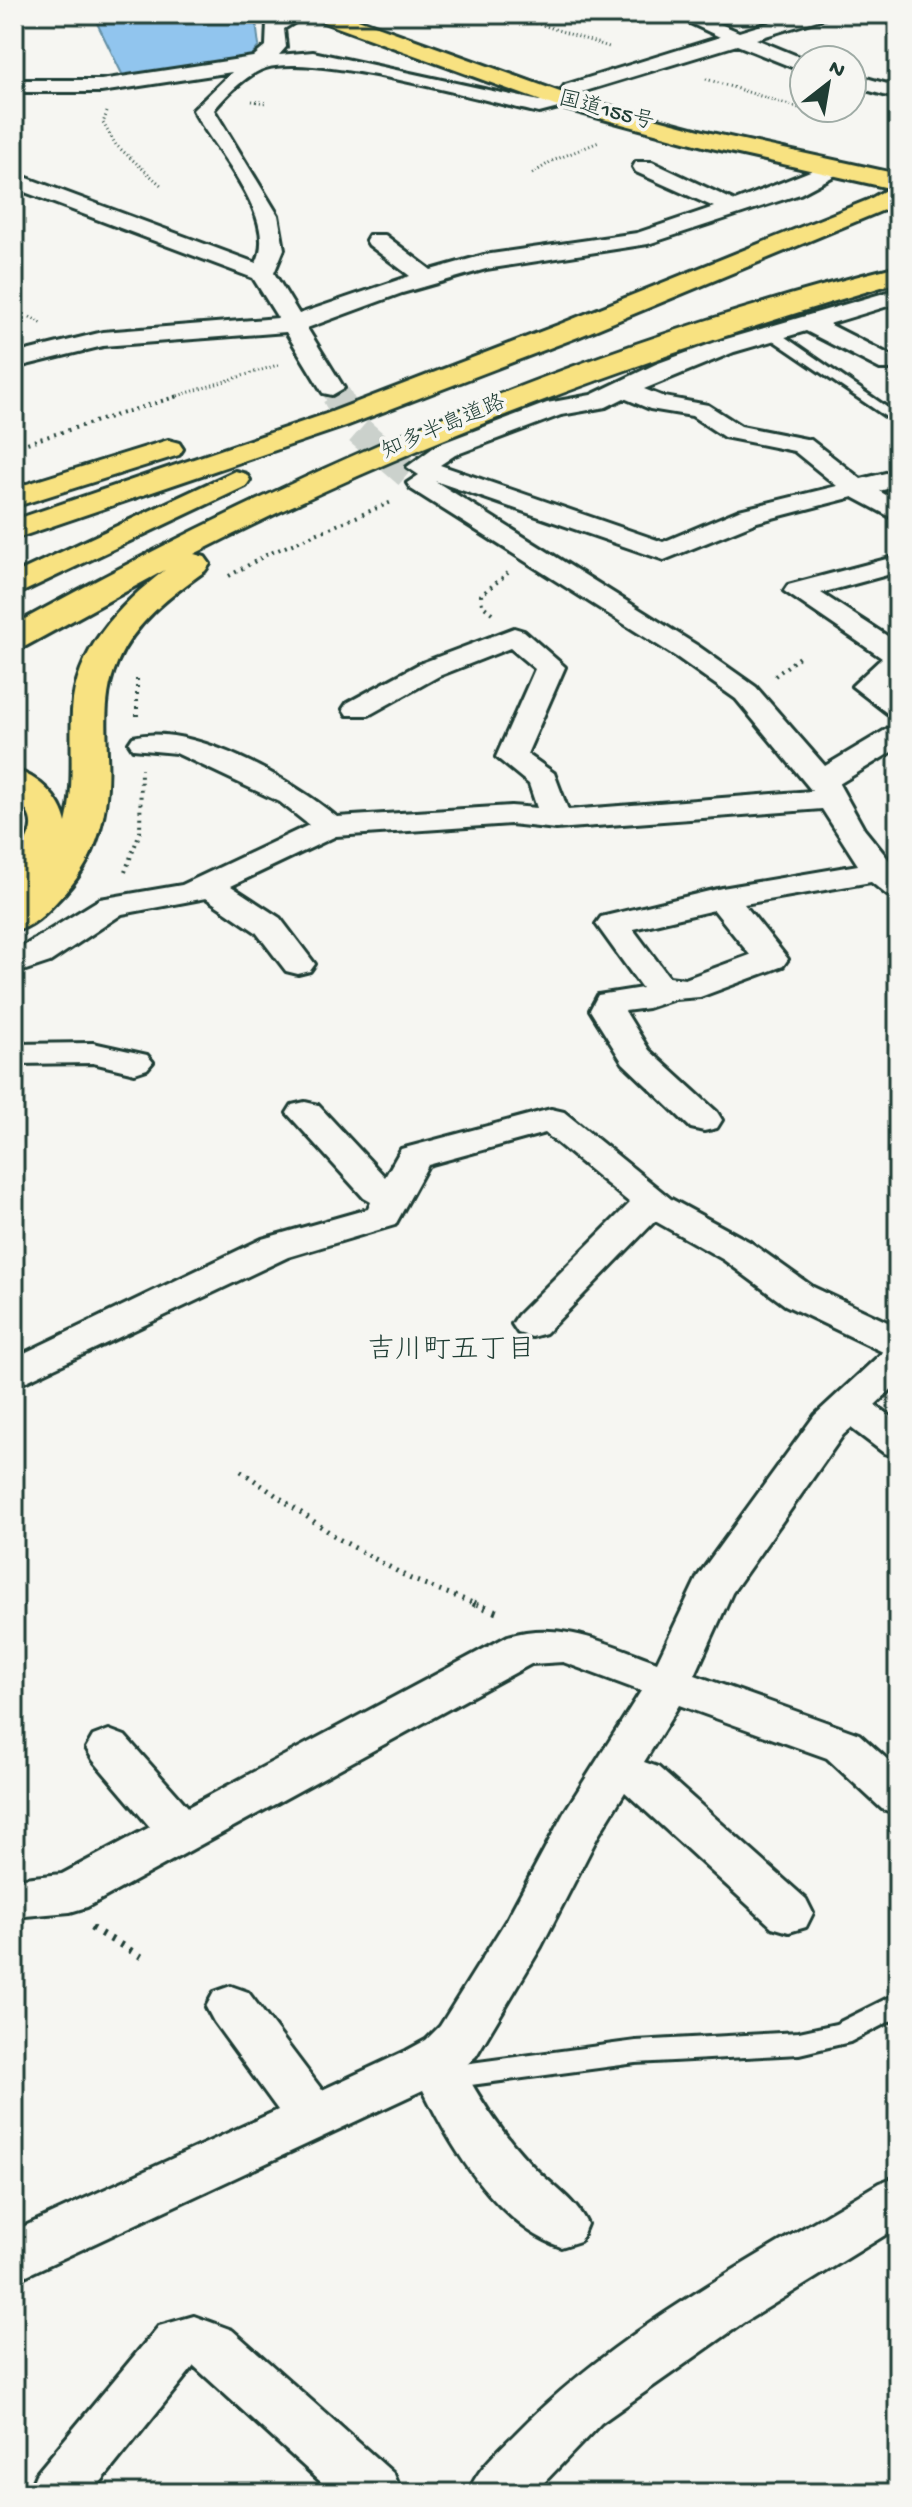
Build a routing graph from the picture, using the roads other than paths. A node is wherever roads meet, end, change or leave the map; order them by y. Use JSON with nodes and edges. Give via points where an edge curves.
{"nodes":[{"id":1,"x":298,"y":14,"type":"edge"},
{"id":2,"x":323,"y":14,"type":"edge"},
{"id":3,"x":359,"y":14,"type":"edge"},
{"id":4,"x":681,"y":14,"type":"edge"},
{"id":5,"x":817,"y":14,"type":"edge"},
{"id":6,"x":735,"y":37,"type":"junction"},
{"id":7,"x":788,"y":59,"type":"edge"},
{"id":8,"x":262,"y":62,"type":"junction"},
{"id":9,"x":868,"y":85,"type":"edge"},
{"id":10,"x":14,"y":86,"type":"edge"},
{"id":11,"x":898,"y":93,"type":"edge"},
{"id":12,"x":568,"y":95,"type":"junction"},
{"id":13,"x":644,"y":167,"type":"dead end"},
{"id":14,"x":836,"y":169,"type":"junction"},
{"id":15,"x":14,"y":180,"type":"edge"},
{"id":16,"x":896,"y":181,"type":"edge"},
{"id":17,"x":733,"y":208,"type":"junction"},
{"id":18,"x":533,"y":232,"type":"dead end"},
{"id":19,"x":377,"y":240,"type":"dead end"},
{"id":20,"x":565,"y":250,"type":"junction"},
{"id":21,"x":898,"y":254,"type":"edge"},
{"id":22,"x":262,"y":273,"type":"junction"},
{"id":23,"x":898,"y":274,"type":"edge"},
{"id":24,"x":427,"y":278,"type":"junction"},
{"id":25,"x":898,"y":296,"type":"edge"},
{"id":26,"x":809,"y":323,"type":"junction"},
{"id":27,"x":295,"y":324,"type":"junction"},
{"id":28,"x":771,"y":333,"type":"junction"},
{"id":29,"x":14,"y":361,"type":"edge"},
{"id":30,"x":889,"y":364,"type":"dead end"},
{"id":31,"x":332,"y":388,"type":"tunnel mouth"},
{"id":32,"x":625,"y":390,"type":"junction"},
{"id":33,"x":898,"y":421,"type":"edge"},
{"id":34,"x":436,"y":430,"type":"junction"},
{"id":35,"x":331,"y":449,"type":"junction"},
{"id":36,"x":423,"y":477,"type":"junction"},
{"id":37,"x":898,"y":478,"type":"edge"},
{"id":38,"x":856,"y":488,"type":"junction"},
{"id":39,"x":14,"y":498,"type":"edge"},
{"id":40,"x":898,"y":513,"type":"edge"},
{"id":41,"x":14,"y":530,"type":"edge"},
{"id":42,"x":898,"y":564,"type":"edge"},
{"id":43,"x":14,"y":586,"type":"edge"},
{"id":44,"x":14,"y":607,"type":"edge"},
{"id":45,"x":14,"y":639,"type":"edge"},
{"id":46,"x":898,"y":658,"type":"edge"},
{"id":47,"x":898,"y":707,"type":"edge"},
{"id":48,"x":358,"y":709,"type":"dead end"},
{"id":49,"x":898,"y":735,"type":"edge"},
{"id":50,"x":144,"y":743,"type":"road end"},
{"id":51,"x":14,"y":781,"type":"edge"},
{"id":52,"x":826,"y":790,"type":"junction"},
{"id":53,"x":556,"y":820,"type":"junction"},
{"id":54,"x":330,"y":827,"type":"junction"},
{"id":55,"x":888,"y":880,"type":"edge"},
{"id":56,"x":208,"y":885,"type":"junction"},
{"id":57,"x":14,"y":889,"type":"edge"},
{"id":58,"x":722,"y":898,"type":"junction"},
{"id":59,"x":14,"y":920,"type":"edge"},
{"id":60,"x":14,"y":964,"type":"edge"},
{"id":61,"x":298,"y":964,"type":"dead end"},
{"id":62,"x":671,"y":988,"type":"junction"},
{"id":63,"x":14,"y":1054,"type":"edge"},
{"id":64,"x":135,"y":1062,"type":"dead end"},
{"id":65,"x":305,"y":1113,"type":"dead end"},
{"id":66,"x":704,"y":1120,"type":"dead end"},
{"id":67,"x":393,"y":1198,"type":"junction"},
{"id":68,"x":659,"y":1207,"type":"junction"},
{"id":69,"x":618,"y":1261,"type":"dead end"},
{"id":70,"x":532,"y":1324,"type":"dead end"},
{"id":71,"x":898,"y":1343,"type":"edge"},
{"id":72,"x":898,"y":1360,"type":"edge"},
{"id":73,"x":14,"y":1374,"type":"edge"},
{"id":74,"x":850,"y":1406,"type":"junction"},
{"id":75,"x":898,"y":1443,"type":"edge"},
{"id":76,"x":669,"y":1684,"type":"junction"},
{"id":77,"x":109,"y":1748,"type":"dead end"},
{"id":78,"x":158,"y":1766,"type":"dead end"},
{"id":79,"x":615,"y":1770,"type":"junction"},
{"id":80,"x":898,"y":1796,"type":"edge"},
{"id":81,"x":195,"y":1826,"type":"junction"},
{"id":82,"x":14,"y":1898,"type":"edge"},
{"id":83,"x":789,"y":1913,"type":"dead end"},
{"id":84,"x":898,"y":2004,"type":"edge"},
{"id":85,"x":231,"y":2007,"type":"dead end"},
{"id":86,"x":433,"y":2073,"type":"junction"},
{"id":87,"x":314,"y":2119,"type":"junction"},
{"id":88,"x":898,"y":2199,"type":"edge"},
{"id":89,"x":561,"y":2224,"type":"dead end"},
{"id":90,"x":14,"y":2257,"type":"edge"},
{"id":91,"x":56,"y":2493,"type":"edge"},
{"id":92,"x":374,"y":2493,"type":"edge"},
{"id":93,"x":496,"y":2493,"type":"edge"}],
"edges":[{"from":1,"to":8,"type":"street","via":[[274,26],[276,47]]},
{"from":2,"to":12,"type":"highway","name":"国道155号"},
{"from":3,"to":12,"type":"highway","name":"国道155号"},
{"from":4,"to":6,"type":"street"},
{"from":5,"to":6,"type":"street"},
{"from":6,"to":7,"type":"street"},
{"from":6,"to":12,"type":"street"},
{"from":8,"to":10,"type":"street","via":[[101,86]]},
{"from":8,"to":12,"type":"street","via":[[313,58],[539,107]]},
{"from":8,"to":22,"type":"street","via":[[213,96],[203,110],[269,222],[273,249]]},
{"from":9,"to":11,"type":"street"},
{"from":12,"to":14,"type":"highway","name":"国道155号","via":[[643,122]]},
{"from":12,"to":16,"type":"highway","name":"国道155号"},
{"from":13,"to":17,"type":"street"},
{"from":14,"to":16,"type":"highway","name":"国道155号"},
{"from":14,"to":17,"type":"street"},
{"from":15,"to":22,"type":"street"},
{"from":16,"to":39,"type":"highway","via":[[316,417],[155,452]]},
{"from":16,"to":41,"type":"highway","via":[[877,205],[423,387]]},
{"from":17,"to":20,"type":"street","via":[[640,239]]},
{"from":18,"to":20,"type":"street"},
{"from":19,"to":24,"type":"street"},
{"from":20,"to":24,"type":"street","via":[[484,262]]},
{"from":21,"to":35,"type":"highway","name":"知多半島道路","via":[[639,332]]},
{"from":22,"to":27,"type":"street"},
{"from":23,"to":34,"type":"highway","name":"知多半島道路","via":[[670,344]]},
{"from":24,"to":27,"type":"street"},
{"from":25,"to":26,"type":"street"},
{"from":26,"to":28,"type":"street"},
{"from":26,"to":30,"type":"street"},
{"from":27,"to":29,"type":"street","via":[[103,339]]},
{"from":27,"to":31,"type":"street"},
{"from":28,"to":32,"type":"street","via":[[665,369]]},
{"from":28,"to":33,"type":"lane","via":[[817,359],[868,404]]},
{"from":32,"to":36,"type":"street","via":[[597,402],[556,408],[446,450]]},
{"from":32,"to":38,"type":"street","via":[[659,404],[699,410],[733,432],[802,445]]},
{"from":34,"to":45,"type":"highway","name":"知多半島道路","via":[[208,533]]},
{"from":34,"to":59,"type":"highway","via":[[412,454],[225,544],[143,604],[118,633],[93,683],[90,813],[82,839],[55,884]]},
{"from":35,"to":43,"type":"highway","via":[[237,479]]},
{"from":35,"to":44,"type":"highway","name":"知多半島道路"},
{"from":36,"to":38,"type":"street","via":[[664,552],[748,516]]},
{"from":36,"to":52,"type":"street","via":[[746,693]]},
{"from":37,"to":38,"type":"street"},
{"from":38,"to":40,"type":"street"},
{"from":42,"to":46,"type":"street","via":[[798,591]]},
{"from":46,"to":47,"type":"street","via":[[867,686]]},
{"from":48,"to":53,"type":"street","via":[[429,670],[514,637],[550,667],[511,757],[543,780]]},
{"from":49,"to":52,"type":"street"},
{"from":50,"to":54,"type":"street","via":[[181,744],[291,795]]},
{"from":51,"to":57,"type":"highway","via":[[46,808],[51,827],[45,847]]},
{"from":52,"to":53,"type":"street"},
{"from":52,"to":55,"type":"street"},
{"from":53,"to":54,"type":"street","via":[[511,815]]},
{"from":54,"to":56,"type":"street"},
{"from":55,"to":58,"type":"street"},
{"from":56,"to":60,"type":"street","via":[[112,906],[38,955]]},
{"from":56,"to":61,"type":"street","via":[[268,925]]},
{"from":58,"to":62,"type":"street","via":[[771,959],[688,990]]},
{"from":58,"to":62,"type":"street","via":[[613,924],[658,986]]},
{"from":62,"to":66,"type":"street","via":[[648,998],[610,1002],[607,1010],[635,1056]]},
{"from":63,"to":64,"type":"street","via":[[93,1053]]},
{"from":65,"to":67,"type":"street","via":[[377,1190]]},
{"from":67,"to":68,"type":"street","via":[[414,1157],[551,1120]]},
{"from":67,"to":73,"type":"street","via":[[382,1217],[275,1248]]},
{"from":68,"to":69,"type":"street"},
{"from":68,"to":70,"type":"street"},
{"from":68,"to":71,"type":"street","via":[[737,1251],[799,1296]]},
{"from":72,"to":74,"type":"street"},
{"from":74,"to":75,"type":"street"},
{"from":74,"to":76,"type":"street","via":[[829,1425],[713,1587]]},
{"from":76,"to":79,"type":"street"},
{"from":76,"to":80,"type":"street","via":[[843,1746]]},
{"from":76,"to":81,"type":"street","via":[[565,1646],[524,1648]]},
{"from":77,"to":81,"type":"street"},
{"from":78,"to":81,"type":"street"},
{"from":79,"to":83,"type":"street","via":[[642,1780]]},
{"from":79,"to":86,"type":"street","via":[[466,2029]]},
{"from":81,"to":82,"type":"street","via":[[70,1893]]},
{"from":84,"to":86,"type":"lane","via":[[841,2034],[799,2043],[636,2052]]},
{"from":85,"to":87,"type":"street"},
{"from":86,"to":87,"type":"street"},
{"from":86,"to":89,"type":"street","via":[[500,2165],[537,2208]]},
{"from":87,"to":90,"type":"street"},
{"from":88,"to":93,"type":"street","via":[[724,2306],[581,2405]]},
{"from":91,"to":92,"type":"street","via":[[178,2344],[194,2341],[213,2348]]}]}
